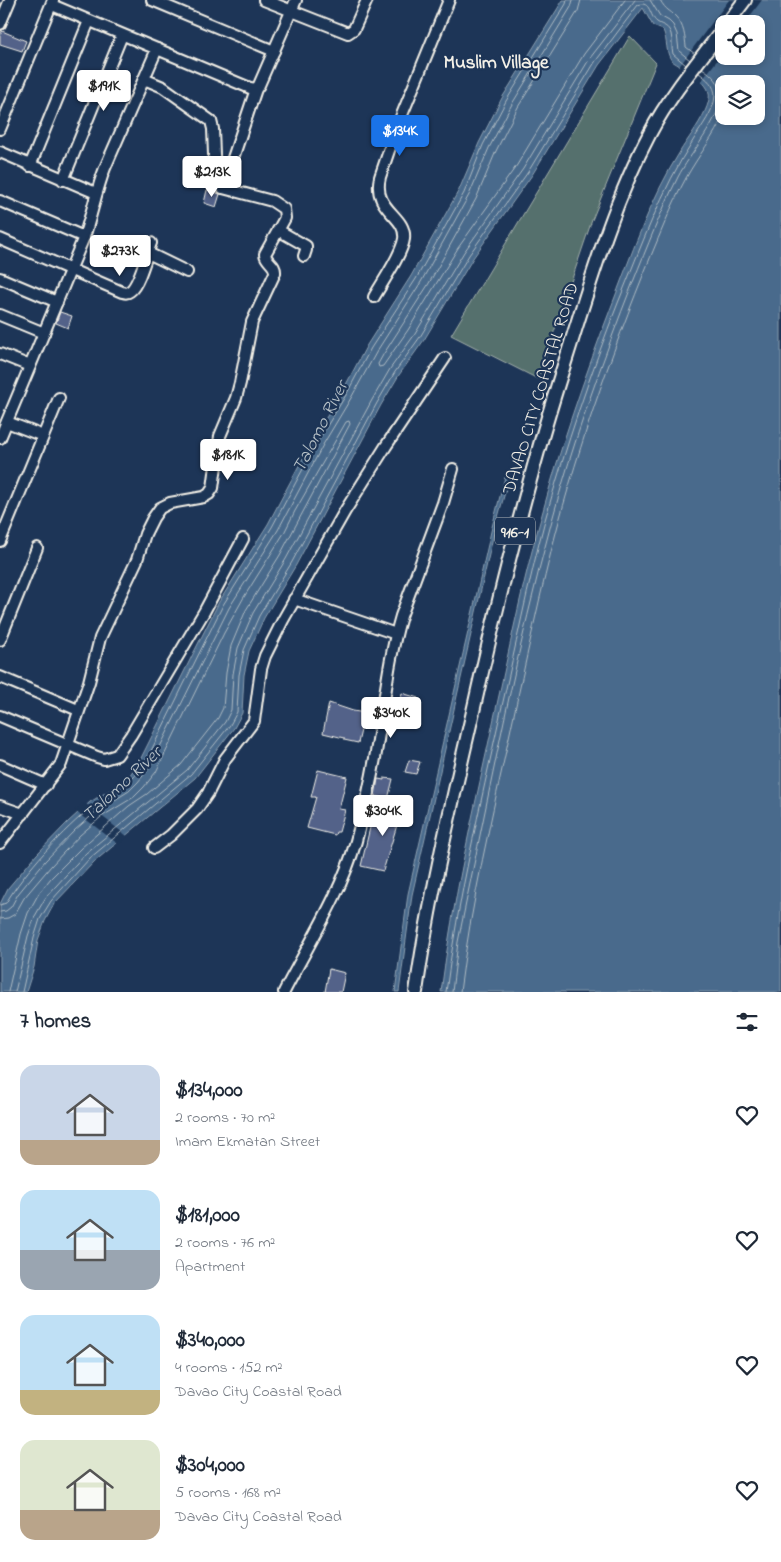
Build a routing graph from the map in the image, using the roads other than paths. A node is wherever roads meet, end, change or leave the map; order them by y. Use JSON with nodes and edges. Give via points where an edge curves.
{"nodes":[{"id":1,"x":10,"y":0,"type":"edge"},
{"id":2,"x":152,"y":0,"type":"edge"},
{"id":3,"x":264,"y":0,"type":"edge"},
{"id":4,"x":296,"y":0,"type":"edge"},
{"id":5,"x":367,"y":0,"type":"edge"},
{"id":6,"x":449,"y":0,"type":"edge"},
{"id":7,"x":745,"y":0,"type":"edge"},
{"id":8,"x":53,"y":2,"type":"edge"},
{"id":9,"x":291,"y":11,"type":"junction"},
{"id":10,"x":734,"y":15,"type":"edge"},
{"id":11,"x":89,"y":21,"type":"junction"},
{"id":12,"x":0,"y":24,"type":"edge"},
{"id":13,"x":122,"y":35,"type":"junction"},
{"id":14,"x":715,"y":40,"type":"edge"},
{"id":15,"x":157,"y":49,"type":"junction"},
{"id":16,"x":274,"y":51,"type":"junction"},
{"id":17,"x":144,"y":79,"type":"junction"},
{"id":18,"x":256,"y":89,"type":"junction"},
{"id":19,"x":0,"y":129,"type":"edge"},
{"id":20,"x":0,"y":152,"type":"edge"},
{"id":21,"x":30,"y":166,"type":"junction"},
{"id":22,"x":63,"y":180,"type":"junction"},
{"id":23,"x":223,"y":188,"type":"junction"},
{"id":24,"x":96,"y":193,"type":"junction"},
{"id":25,"x":0,"y":201,"type":"edge"},
{"id":26,"x":278,"y":230,"type":"junction"},
{"id":27,"x":84,"y":237,"type":"junction"},
{"id":28,"x":0,"y":239,"type":"edge"},
{"id":29,"x":304,"y":256,"type":"dead end"},
{"id":30,"x":70,"y":269,"type":"junction"},
{"id":31,"x":188,"y":272,"type":"dead end"},
{"id":32,"x":0,"y":278,"type":"edge"},
{"id":33,"x":374,"y":297,"type":"dead end"},
{"id":34,"x":57,"y":302,"type":"junction"},
{"id":35,"x":0,"y":315,"type":"edge"},
{"id":36,"x":44,"y":333,"type":"junction"},
{"id":37,"x":0,"y":354,"type":"edge"},
{"id":38,"x":445,"y":358,"type":"dead end"},
{"id":39,"x":30,"y":366,"type":"junction"},
{"id":40,"x":59,"y":398,"type":"dead end"},
{"id":41,"x":7,"y":422,"type":"junction"},
{"id":42,"x":43,"y":436,"type":"junction"},
{"id":43,"x":0,"y":438,"type":"edge"},
{"id":44,"x":453,"y":470,"type":"dead end"},
{"id":45,"x":243,"y":540,"type":"dead end"},
{"id":46,"x":0,"y":541,"type":"edge"},
{"id":47,"x":38,"y":548,"type":"dead end"},
{"id":48,"x":294,"y":599,"type":"junction"},
{"id":49,"x":396,"y":634,"type":"junction"},
{"id":50,"x":0,"y":640,"type":"edge"},
{"id":51,"x":0,"y":677,"type":"edge"},
{"id":52,"x":78,"y":710,"type":"junction"},
{"id":53,"x":0,"y":716,"type":"edge"},
{"id":54,"x":68,"y":745,"type":"junction"},
{"id":55,"x":0,"y":765,"type":"edge"},
{"id":56,"x":46,"y":785,"type":"junction"},
{"id":57,"x":0,"y":806,"type":"edge"},
{"id":58,"x":23,"y":814,"type":"junction"},
{"id":59,"x":0,"y":843,"type":"edge"},
{"id":60,"x":154,"y":848,"type":"dead end"},
{"id":61,"x":284,"y":992,"type":"edge"},
{"id":62,"x":416,"y":992,"type":"edge"}],
"edges":[{"from":1,"to":12,"type":"street"},
{"from":2,"to":16,"type":"street"},
{"from":3,"to":9,"type":"street"},
{"from":4,"to":9,"type":"street"},
{"from":5,"to":9,"type":"street","via":[[350,33]]},
{"from":6,"to":33,"type":"street","via":[[380,177],[380,198],[402,227],[404,237],[401,249]]},
{"from":7,"to":10,"type":"main road"},
{"from":8,"to":11,"type":"street"},
{"from":8,"to":19,"type":"street"},
{"from":9,"to":16,"type":"street"},
{"from":11,"to":13,"type":"street"},
{"from":11,"to":21,"type":"street"},
{"from":13,"to":15,"type":"street"},
{"from":13,"to":22,"type":"street"},
{"from":14,"to":62,"type":"main road","name":"DAVAO CITY COASTAL ROAD","number":"916-1","via":[[676,90],[644,146],[609,229],[572,339],[512,543],[429,910]]},
{"from":15,"to":17,"type":"street"},
{"from":15,"to":18,"type":"street"},
{"from":16,"to":18,"type":"street"},
{"from":17,"to":23,"type":"street","via":[[163,87],[211,121],[216,180]]},
{"from":17,"to":24,"type":"street"},
{"from":18,"to":23,"type":"street"},
{"from":20,"to":21,"type":"street"},
{"from":21,"to":22,"type":"street"},
{"from":22,"to":24,"type":"street"},
{"from":23,"to":26,"type":"street","via":[[280,205],[286,215]]},
{"from":24,"to":27,"type":"street"},
{"from":25,"to":27,"type":"street"},
{"from":26,"to":29,"type":"street","via":[[306,246]]},
{"from":26,"to":52,"type":"street","via":[[265,254],[275,273],[252,322],[236,398],[220,436],[213,488],[204,497],[160,508],[153,518],[100,638]]},
{"from":27,"to":30,"type":"street"},
{"from":28,"to":30,"type":"street"},
{"from":30,"to":31,"type":"street","via":[[127,293],[136,283],[149,248]]},
{"from":30,"to":34,"type":"street"},
{"from":32,"to":34,"type":"street"},
{"from":34,"to":36,"type":"street"},
{"from":35,"to":36,"type":"street"},
{"from":36,"to":39,"type":"street"},
{"from":37,"to":39,"type":"street"},
{"from":38,"to":48,"type":"street","via":[[360,487]]},
{"from":39,"to":41,"type":"street"},
{"from":40,"to":42,"type":"street"},
{"from":41,"to":42,"type":"street"},
{"from":41,"to":43,"type":"street"},
{"from":42,"to":46,"type":"street"},
{"from":44,"to":49,"type":"street"},
{"from":45,"to":54,"type":"street","via":[[204,612],[117,755],[104,759]]},
{"from":47,"to":50,"type":"street"},
{"from":48,"to":49,"type":"street"},
{"from":48,"to":60,"type":"street","via":[[265,656],[254,721],[225,759],[197,809]]},
{"from":49,"to":61,"type":"street","via":[[378,743],[355,842],[334,896]]},
{"from":51,"to":52,"type":"street"},
{"from":52,"to":54,"type":"street"},
{"from":53,"to":54,"type":"street"},
{"from":54,"to":56,"type":"street","via":[[61,764]]},
{"from":55,"to":56,"type":"street"},
{"from":56,"to":58,"type":"street"},
{"from":57,"to":58,"type":"street"},
{"from":58,"to":59,"type":"street"}]}
